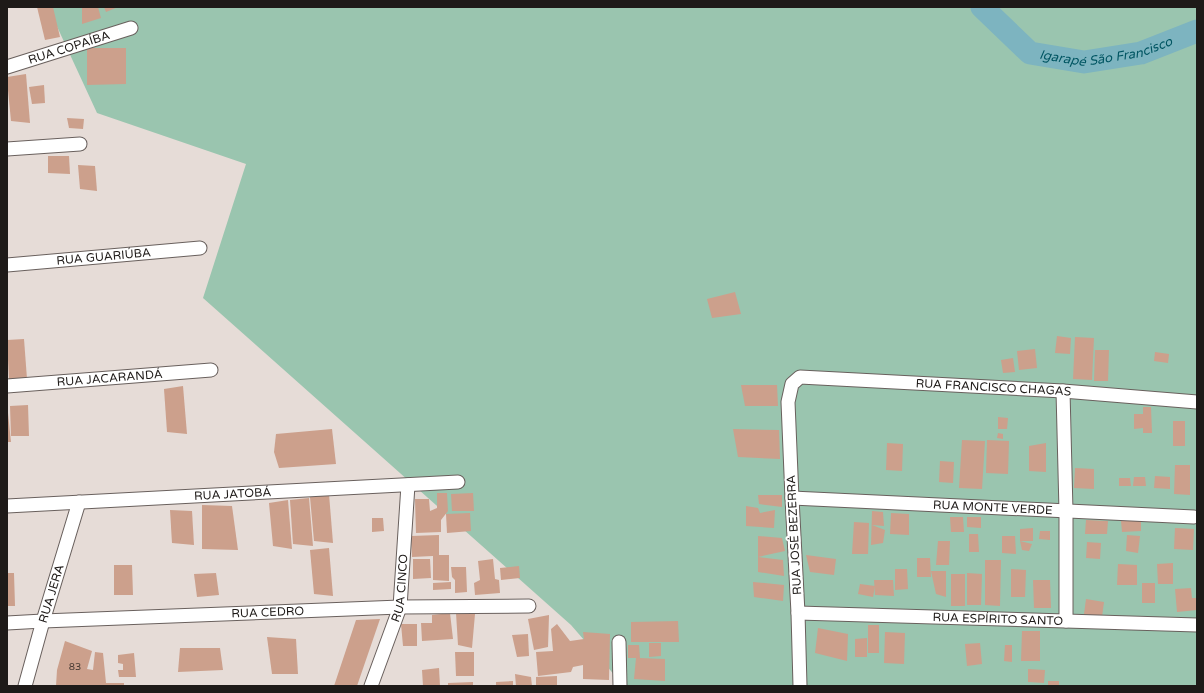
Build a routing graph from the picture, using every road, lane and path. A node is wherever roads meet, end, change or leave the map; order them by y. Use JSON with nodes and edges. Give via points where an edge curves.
{"nodes":[{"id":1,"x":131,"y":28,"type":"dead end"},
{"id":2,"x":7,"y":67,"type":"edge"},
{"id":3,"x":80,"y":144,"type":"dead end"},
{"id":4,"x":7,"y":149,"type":"edge"},
{"id":5,"x":200,"y":248,"type":"dead end"},
{"id":6,"x":7,"y":265,"type":"edge"},
{"id":7,"x":212,"y":370,"type":"dead end"},
{"id":8,"x":792,"y":384,"type":"joint"},
{"id":9,"x":7,"y":386,"type":"edge"},
{"id":10,"x":1063,"y":391,"type":"junction"},
{"id":11,"x":1197,"y":402,"type":"edge"},
{"id":12,"x":458,"y":482,"type":"dead end"},
{"id":13,"x":408,"y":485,"type":"junction"},
{"id":14,"x":792,"y":498,"type":"junction"},
{"id":15,"x":79,"y":502,"type":"junction"},
{"id":16,"x":7,"y":506,"type":"edge"},
{"id":17,"x":1066,"y":511,"type":"junction"},
{"id":18,"x":1194,"y":517,"type":"dead end"},
{"id":19,"x":529,"y":606,"type":"dead end"},
{"id":20,"x":400,"y":608,"type":"junction"},
{"id":21,"x":798,"y":613,"type":"junction"},
{"id":22,"x":43,"y":621,"type":"junction"},
{"id":23,"x":1066,"y":621,"type":"junction"},
{"id":24,"x":7,"y":624,"type":"edge"},
{"id":25,"x":1197,"y":625,"type":"edge"},
{"id":26,"x":618,"y":642,"type":"dead end"},
{"id":27,"x":25,"y":686,"type":"edge"},
{"id":28,"x":371,"y":686,"type":"edge"},
{"id":29,"x":620,"y":686,"type":"edge"},
{"id":30,"x":800,"y":686,"type":"edge"}],
"edges":[{"from":1,"to":2,"type":"street","name":"RUA COPAÍBA"},
{"from":3,"to":4,"type":"street"},
{"from":5,"to":6,"type":"street","name":"RUA GUARIÚBA"},
{"from":7,"to":9,"type":"street","name":"RUA JACARANDÁ"},
{"from":8,"to":10,"type":"street","name":"RUA FRANCISCO CHAGAS","via":[[800,377]]},
{"from":8,"to":14,"type":"street","name":"RUA JOSÉ BEZERRA","via":[[788,402]]},
{"from":10,"to":11,"type":"street","name":"RUA FRANCISCO CHAGAS"},
{"from":10,"to":17,"type":"street"},
{"from":12,"to":13,"type":"street","name":"RUA JATOBÁ"},
{"from":13,"to":15,"type":"street","name":"RUA JATOBÁ"},
{"from":13,"to":20,"type":"street","name":"RUA CINCO"},
{"from":14,"to":17,"type":"street","name":"RUA MONTE VERDE"},
{"from":14,"to":21,"type":"street","name":"RUA JOSÉ BEZERRA"},
{"from":15,"to":16,"type":"street","name":"RUA JATOBÁ"},
{"from":15,"to":22,"type":"street","name":"RUA JERA"},
{"from":17,"to":18,"type":"street","name":"RUA MONTE VERDE"},
{"from":17,"to":23,"type":"street"},
{"from":19,"to":20,"type":"street","name":"RUA CEDRO"},
{"from":20,"to":22,"type":"street","name":"RUA CEDRO"},
{"from":20,"to":28,"type":"street","name":"RUA CINCO"},
{"from":21,"to":23,"type":"street","name":"RUA ESPÍRITO SANTO"},
{"from":21,"to":30,"type":"street","name":"RUA JOSÉ BEZERRA"},
{"from":22,"to":24,"type":"street","name":"RUA CEDRO"},
{"from":22,"to":27,"type":"street","name":"RUA JERA"},
{"from":23,"to":25,"type":"street","name":"RUA ESPÍRITO SANTO"},
{"from":26,"to":29,"type":"street"}]}
